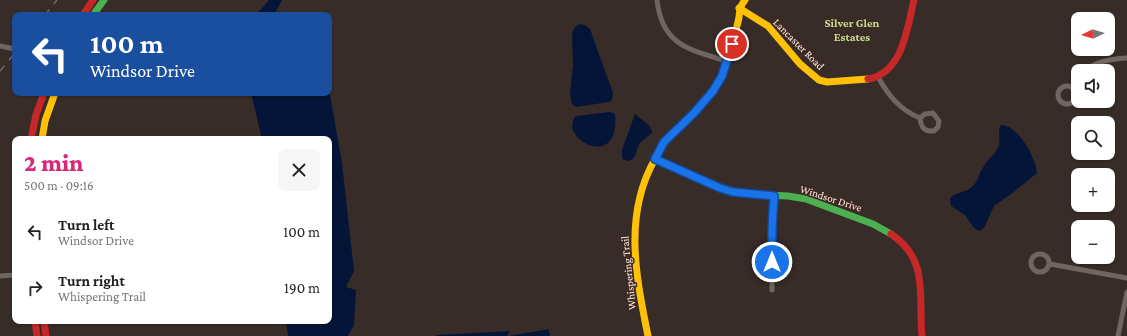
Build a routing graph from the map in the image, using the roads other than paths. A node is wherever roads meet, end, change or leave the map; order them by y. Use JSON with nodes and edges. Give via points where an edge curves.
{"nodes":[{"id":1,"x":93,"y":0,"type":"edge"},
{"id":2,"x":104,"y":0,"type":"edge"},
{"id":3,"x":657,"y":0,"type":"edge"},
{"id":4,"x":745,"y":0,"type":"edge"},
{"id":5,"x":914,"y":0,"type":"edge"},
{"id":6,"x":739,"y":8,"type":"junction"},
{"id":7,"x":85,"y":12,"type":"edge"},
{"id":8,"x":95,"y":12,"type":"edge"},
{"id":9,"x":0,"y":46,"type":"edge"},
{"id":10,"x":12,"y":48,"type":"edge"},
{"id":11,"x":1127,"y":57,"type":"edge"},
{"id":12,"x":726,"y":61,"type":"junction"},
{"id":13,"x":1096,"y":64,"type":"edge"},
{"id":14,"x":878,"y":77,"type":"junction"},
{"id":15,"x":43,"y":96,"type":"edge"},
{"id":16,"x":54,"y":96,"type":"edge"},
{"id":17,"x":920,"y":118,"type":"dead end"},
{"id":18,"x":32,"y":136,"type":"edge"},
{"id":19,"x":42,"y":136,"type":"edge"},
{"id":20,"x":655,"y":159,"type":"junction"},
{"id":21,"x":774,"y":196,"type":"junction"},
{"id":22,"x":1050,"y":264,"type":"dead end"},
{"id":23,"x":12,"y":275,"type":"edge"},
{"id":24,"x":0,"y":276,"type":"edge"},
{"id":25,"x":1127,"y":278,"type":"edge"},
{"id":26,"x":772,"y":290,"type":"dead end"},
{"id":27,"x":1127,"y":292,"type":"edge"},
{"id":28,"x":35,"y":324,"type":"edge"},
{"id":29,"x":44,"y":324,"type":"edge"},
{"id":30,"x":37,"y":336,"type":"edge"},
{"id":31,"x":46,"y":336,"type":"edge"},
{"id":32,"x":648,"y":336,"type":"edge"},
{"id":33,"x":922,"y":336,"type":"edge"},
{"id":34,"x":1118,"y":336,"type":"edge"}],
"edges":[{"from":1,"to":7,"type":"street"},
{"from":2,"to":8,"type":"street"},
{"from":3,"to":12,"type":"street","via":[[658,11],[670,36],[681,45]]},
{"from":4,"to":6,"type":"street","name":"Whispering Trail"},
{"from":5,"to":14,"type":"street","via":[[899,56]]},
{"from":6,"to":12,"type":"street","name":"Whispering Trail","via":[[739,20]]},
{"from":6,"to":14,"type":"street","name":"Lancaster Road","via":[[768,26],[800,64],[819,80],[846,82]]},
{"from":9,"to":10,"type":"street"},
{"from":11,"to":13,"type":"street"},
{"from":12,"to":20,"type":"street","name":"Whispering Trail","via":[[722,76],[713,91],[664,142]]},
{"from":14,"to":17,"type":"street","via":[[893,100]]},
{"from":15,"to":18,"type":"street"},
{"from":16,"to":19,"type":"street"},
{"from":20,"to":21,"type":"street","name":"Windsor Drive","via":[[720,188],[733,192]]},
{"from":20,"to":32,"type":"street","name":"Whispering Trail","via":[[648,170],[638,200],[634,236],[639,290]]},
{"from":21,"to":26,"type":"street"},
{"from":21,"to":33,"type":"street","name":"Windsor Drive","via":[[806,199],[878,227],[898,239],[912,256],[920,277]]},
{"from":22,"to":25,"type":"street"},
{"from":23,"to":24,"type":"street"},
{"from":27,"to":34,"type":"street"},
{"from":28,"to":30,"type":"street"},
{"from":29,"to":31,"type":"street"}]}
